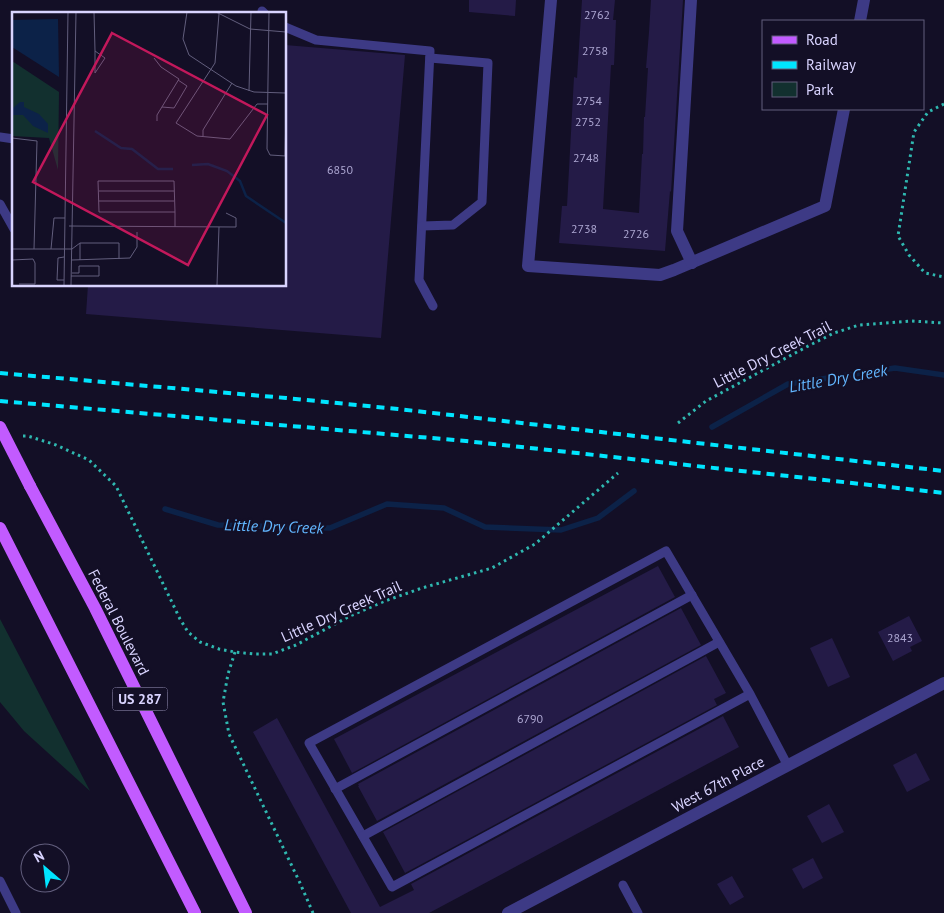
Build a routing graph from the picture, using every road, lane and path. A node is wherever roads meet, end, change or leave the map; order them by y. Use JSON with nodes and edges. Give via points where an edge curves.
{"nodes":[{"id":1,"x":551,"y":0,"type":"edge"},
{"id":2,"x":691,"y":0,"type":"edge"},
{"id":3,"x":864,"y":0,"type":"edge"},
{"id":4,"x":860,"y":20,"type":"edge"},
{"id":5,"x":286,"y":27,"type":"edge"},
{"id":6,"x":430,"y":58,"type":"junction"},
{"id":7,"x":944,"y":104,"type":"edge"},
{"id":8,"x":844,"y":110,"type":"edge"},
{"id":9,"x":0,"y":204,"type":"edge"},
{"id":10,"x":12,"y":225,"type":"edge"},
{"id":11,"x":422,"y":226,"type":"junction"},
{"id":12,"x":692,"y":263,"type":"junction"},
{"id":13,"x":944,"y":277,"type":"edge"},
{"id":14,"x":433,"y":306,"type":"dead end"},
{"id":15,"x":944,"y":323,"type":"edge"},
{"id":16,"x":678,"y":423,"type":"dead end"},
{"id":17,"x":0,"y":427,"type":"edge"},
{"id":18,"x":19,"y":436,"type":"dead end"},
{"id":19,"x":618,"y":473,"type":"dead end"},
{"id":20,"x":0,"y":528,"type":"edge"},
{"id":21,"x":692,"y":595,"type":"junction"},
{"id":22,"x":720,"y":642,"type":"junction"},
{"id":23,"x":235,"y":652,"type":"junction"},
{"id":24,"x":944,"y":683,"type":"edge"},
{"id":25,"x":750,"y":694,"type":"junction"},
{"id":26,"x":788,"y":766,"type":"junction"},
{"id":27,"x":336,"y":788,"type":"junction"},
{"id":28,"x":363,"y":836,"type":"junction"},
{"id":29,"x":0,"y":881,"type":"edge"},
{"id":30,"x":623,"y":885,"type":"dead end"},
{"id":31,"x":16,"y":913,"type":"edge"},
{"id":32,"x":195,"y":913,"type":"edge"},
{"id":33,"x":246,"y":913,"type":"edge"},
{"id":34,"x":313,"y":913,"type":"edge"},
{"id":35,"x":508,"y":913,"type":"edge"},
{"id":36,"x":638,"y":913,"type":"edge"}],
"edges":[{"from":1,"to":12,"type":"street","via":[[528,266],[660,275]]},
{"from":2,"to":12,"type":"street","via":[[678,231]]},
{"from":3,"to":4,"type":"street"},
{"from":5,"to":6,"type":"lane","via":[[316,40],[430,51]]},
{"from":6,"to":11,"type":"lane"},
{"from":6,"to":11,"type":"lane","via":[[488,63],[482,202],[453,225]]},
{"from":7,"to":13,"type":"path","via":[[928,112],[914,132],[898,236],[925,273]]},
{"from":8,"to":12,"type":"street","via":[[825,206]]},
{"from":9,"to":10,"type":"lane"},
{"from":11,"to":14,"type":"lane","via":[[419,280]]},
{"from":15,"to":16,"type":"path","name":"Little Dry Creek Trail","via":[[911,321],[859,325],[834,333],[706,401]]},
{"from":17,"to":33,"type":"main road","name":"Federal Boulevard","number":"US 287","bridge":true,"via":[[95,608]]},
{"from":18,"to":23,"type":"path","name":"Little Dry Creek Trail","via":[[56,445],[89,460],[116,486],[188,632],[200,642]]},
{"from":19,"to":23,"type":"path","name":"Little Dry Creek Trail","via":[[536,544],[492,568],[385,601],[272,654]]},
{"from":20,"to":32,"type":"main road","number":"US 287"},
{"from":21,"to":22,"type":"lane"},
{"from":21,"to":27,"type":"lane"},
{"from":21,"to":27,"type":"lane","via":[[666,551],[309,743]]},
{"from":22,"to":25,"type":"lane"},
{"from":22,"to":28,"type":"lane"},
{"from":23,"to":34,"type":"path","via":[[223,702],[229,734]]},
{"from":24,"to":26,"type":"street","name":"West 67th Place"},
{"from":25,"to":26,"type":"lane"},
{"from":25,"to":28,"type":"lane","via":[[392,887]]},
{"from":26,"to":35,"type":"street","name":"West 67th Place"},
{"from":27,"to":28,"type":"lane"},
{"from":29,"to":31,"type":"lane"},
{"from":30,"to":36,"type":"lane"}]}
